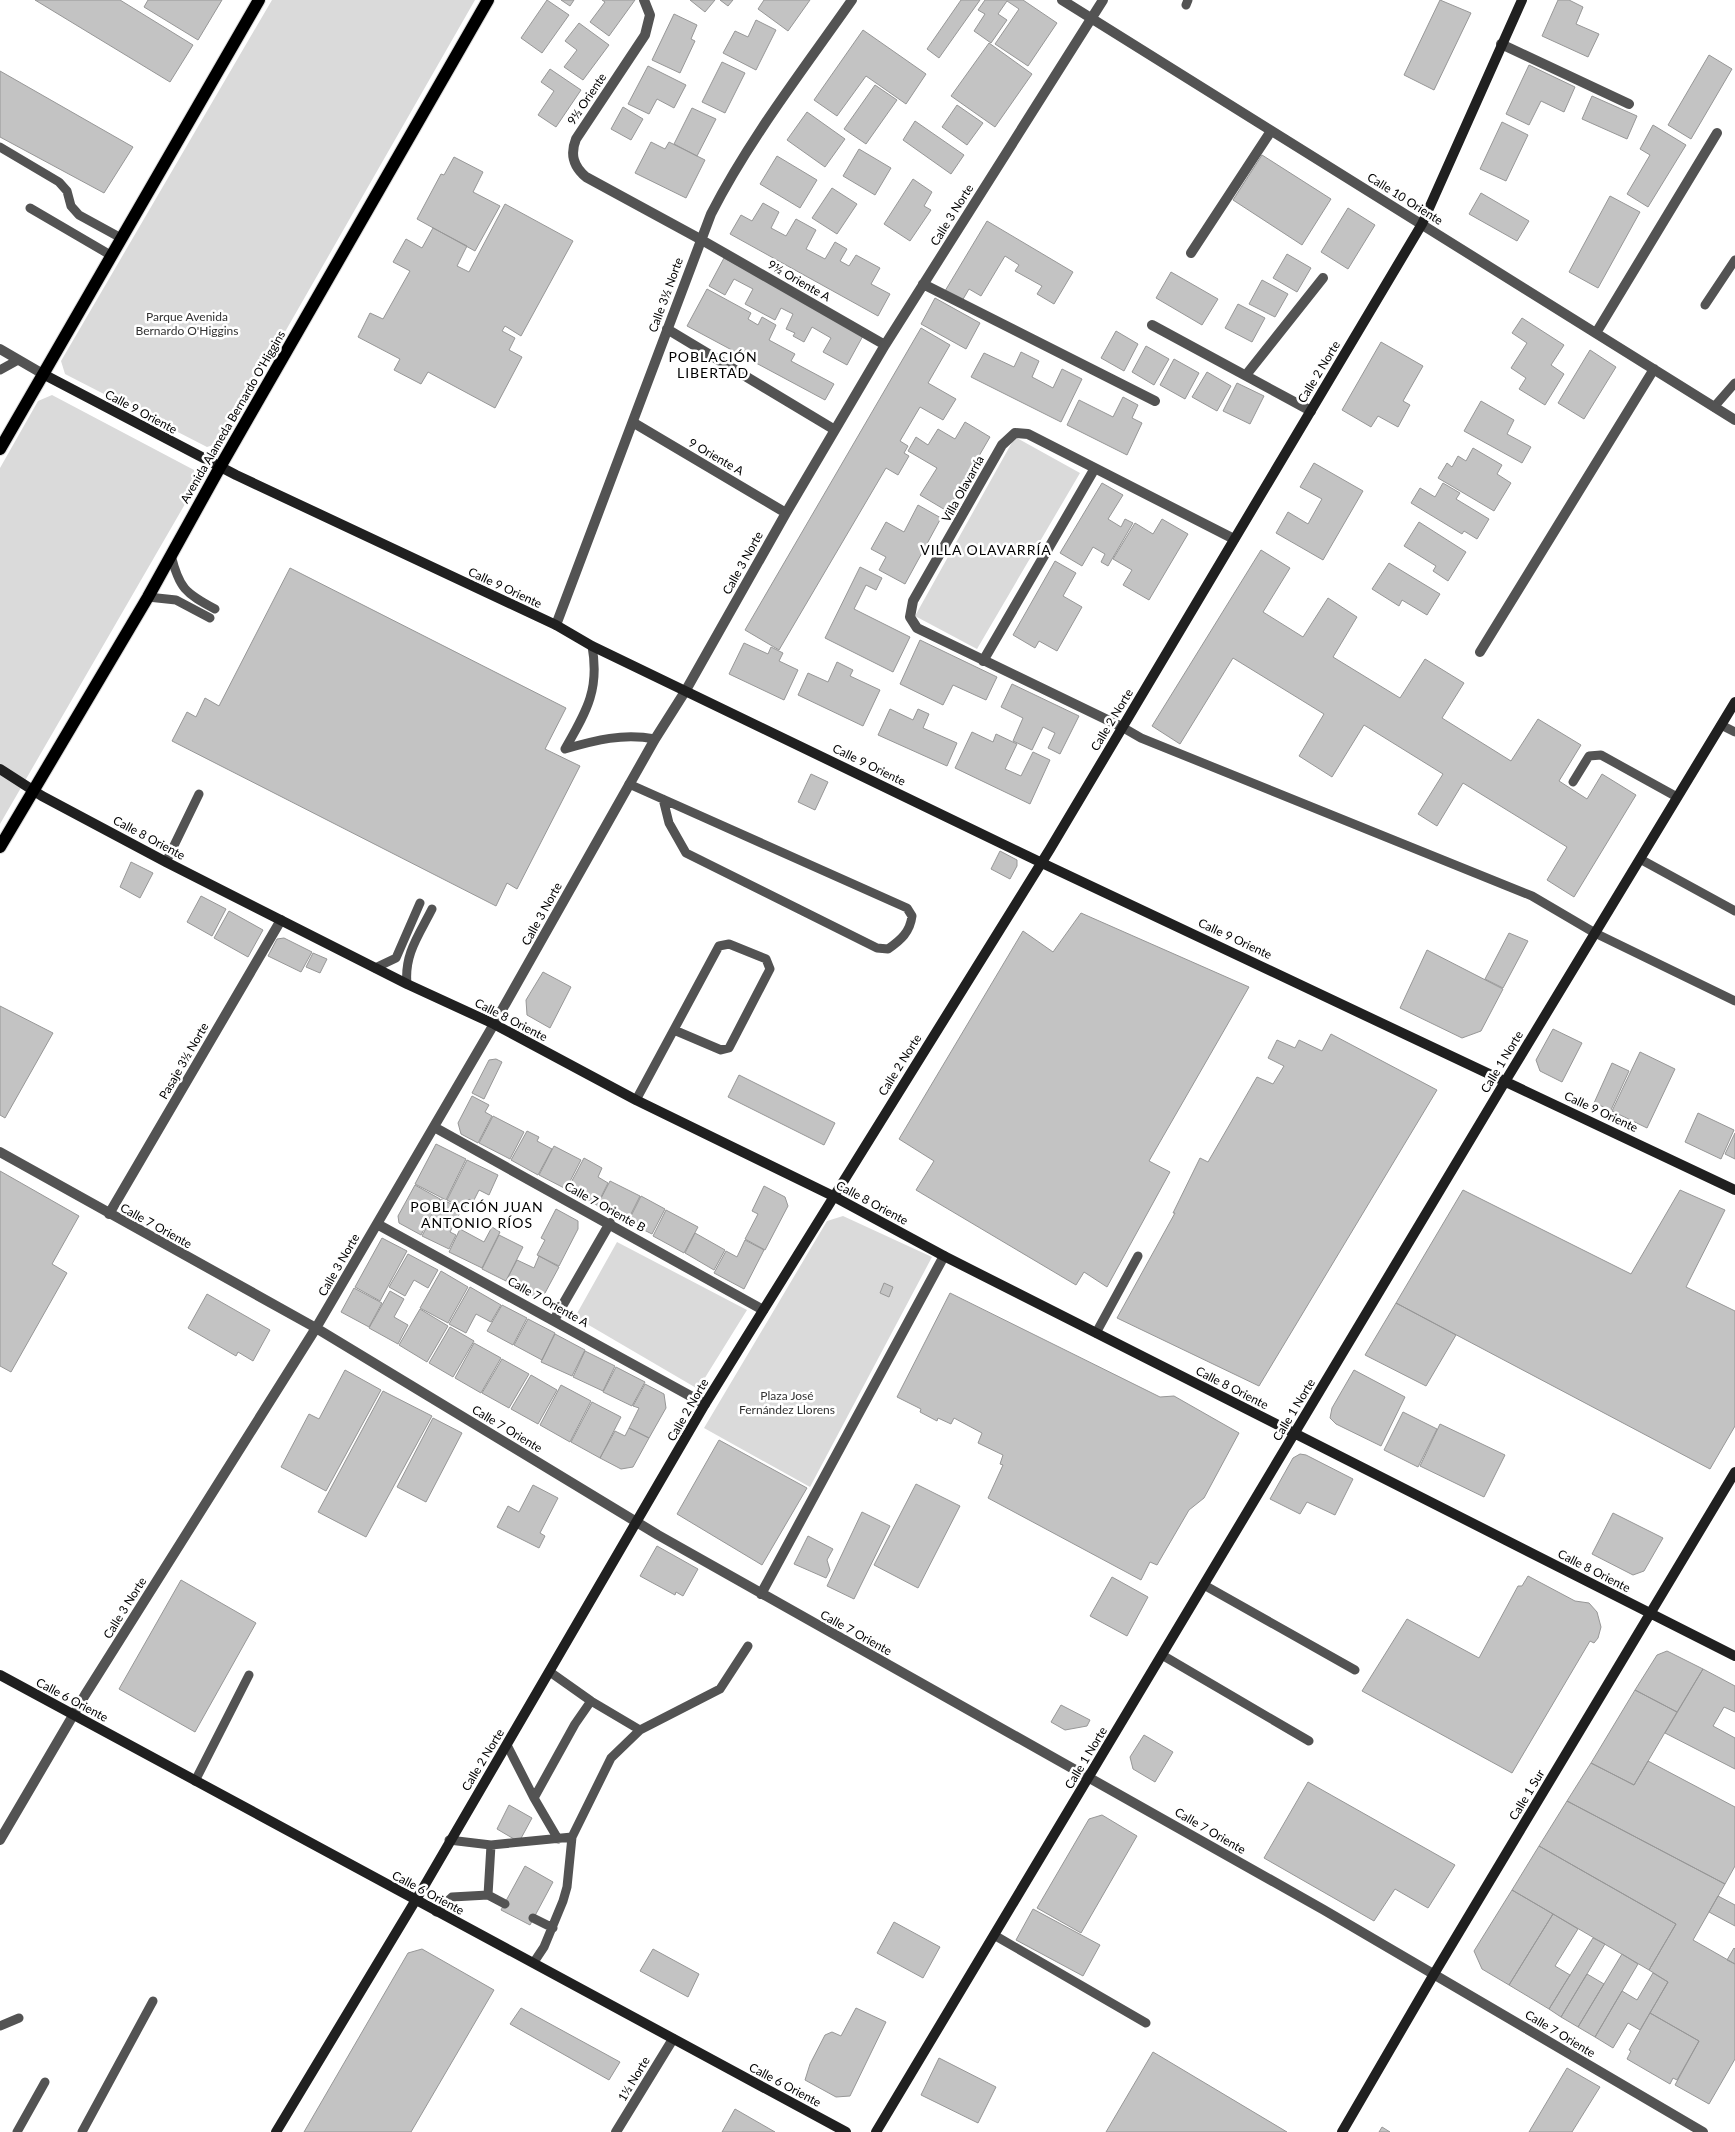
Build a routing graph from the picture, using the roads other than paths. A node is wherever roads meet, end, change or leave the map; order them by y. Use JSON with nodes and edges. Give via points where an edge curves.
{"nodes":[{"id":1,"x":259,"y":0,"type":"edge"},
{"id":2,"x":488,"y":0,"type":"edge"},
{"id":3,"x":644,"y":0,"type":"edge"},
{"id":4,"x":852,"y":0,"type":"edge"},
{"id":5,"x":1062,"y":0,"type":"edge"},
{"id":6,"x":1103,"y":0,"type":"edge"},
{"id":7,"x":1522,"y":0,"type":"edge"},
{"id":8,"x":1090,"y":18,"type":"junction"},
{"id":9,"x":1501,"y":44,"type":"junction"},
{"id":10,"x":1630,"y":104,"type":"dead end"},
{"id":11,"x":1272,"y":131,"type":"junction"},
{"id":12,"x":1717,"y":133,"type":"dead end"},
{"id":13,"x":0,"y":147,"type":"edge"},
{"id":14,"x":30,"y":208,"type":"dead end"},
{"id":15,"x":1422,"y":224,"type":"junction"},
{"id":16,"x":121,"y":238,"type":"junction"},
{"id":17,"x":700,"y":239,"type":"junction"},
{"id":18,"x":1191,"y":253,"type":"dead end"},
{"id":19,"x":112,"y":256,"type":"junction"},
{"id":20,"x":1735,"y":260,"type":"edge"},
{"id":21,"x":1324,"y":278,"type":"dead end"},
{"id":22,"x":923,"y":284,"type":"junction"},
{"id":23,"x":1705,"y":305,"type":"dead end"},
{"id":24,"x":1152,"y":325,"type":"dead end"},
{"id":25,"x":667,"y":329,"type":"junction"},
{"id":26,"x":1596,"y":333,"type":"junction"},
{"id":27,"x":885,"y":345,"type":"junction"},
{"id":28,"x":0,"y":349,"type":"edge"},
{"id":29,"x":18,"y":360,"type":"junction"},
{"id":30,"x":1654,"y":369,"type":"junction"},
{"id":31,"x":0,"y":370,"type":"edge"},
{"id":32,"x":43,"y":374,"type":"junction"},
{"id":33,"x":1246,"y":375,"type":"junction"},
{"id":34,"x":1735,"y":383,"type":"edge"},
{"id":35,"x":1155,"y":401,"type":"dead end"},
{"id":36,"x":1714,"y":407,"type":"junction"},
{"id":37,"x":1311,"y":410,"type":"junction"},
{"id":38,"x":1735,"y":420,"type":"edge"},
{"id":39,"x":634,"y":423,"type":"junction"},
{"id":40,"x":835,"y":430,"type":"junction"},
{"id":41,"x":0,"y":448,"type":"edge"},
{"id":42,"x":220,"y":467,"type":"junction"},
{"id":43,"x":1095,"y":468,"type":"junction"},
{"id":44,"x":786,"y":513,"type":"junction"},
{"id":45,"x":1234,"y":539,"type":"junction"},
{"id":46,"x":171,"y":555,"type":"junction"},
{"id":47,"x":148,"y":596,"type":"junction"},
{"id":48,"x":215,"y":609,"type":"dead end"},
{"id":49,"x":210,"y":618,"type":"dead end"},
{"id":50,"x":556,"y":625,"type":"junction"},
{"id":51,"x":592,"y":646,"type":"junction"},
{"id":52,"x":1480,"y":652,"type":"dead end"},
{"id":53,"x":983,"y":661,"type":"junction"},
{"id":54,"x":686,"y":690,"type":"junction"},
{"id":55,"x":1734,"y":706,"type":"edge"},
{"id":56,"x":1721,"y":725,"type":"junction"},
{"id":57,"x":1122,"y":727,"type":"junction"},
{"id":58,"x":1735,"y":732,"type":"edge"},
{"id":59,"x":655,"y":739,"type":"junction"},
{"id":60,"x":0,"y":769,"type":"edge"},
{"id":61,"x":1573,"y":782,"type":"dead end"},
{"id":62,"x":629,"y":784,"type":"junction"},
{"id":63,"x":33,"y":790,"type":"junction"},
{"id":64,"x":199,"y":794,"type":"dead end"},
{"id":65,"x":1677,"y":796,"type":"junction"},
{"id":66,"x":663,"y":799,"type":"junction"},
{"id":67,"x":0,"y":847,"type":"edge"},
{"id":68,"x":1640,"y":859,"type":"junction"},
{"id":69,"x":166,"y":862,"type":"junction"},
{"id":70,"x":1042,"y":863,"type":"junction"},
{"id":71,"x":420,"y":903,"type":"dead end"},
{"id":72,"x":432,"y":909,"type":"dead end"},
{"id":73,"x":1735,"y":911,"type":"edge"},
{"id":74,"x":281,"y":920,"type":"junction"},
{"id":75,"x":1595,"y":933,"type":"junction"},
{"id":76,"x":375,"y":968,"type":"junction"},
{"id":77,"x":407,"y":984,"type":"junction"},
{"id":78,"x":1735,"y":1001,"type":"edge"},
{"id":79,"x":494,"y":1024,"type":"junction"},
{"id":80,"x":674,"y":1030,"type":"junction"},
{"id":81,"x":1506,"y":1080,"type":"junction"},
{"id":82,"x":636,"y":1100,"type":"junction"},
{"id":83,"x":434,"y":1127,"type":"junction"},
{"id":84,"x":0,"y":1152,"type":"edge"},
{"id":85,"x":1735,"y":1190,"type":"edge"},
{"id":86,"x":832,"y":1196,"type":"junction"},
{"id":87,"x":109,"y":1214,"type":"junction"},
{"id":88,"x":610,"y":1223,"type":"junction"},
{"id":89,"x":377,"y":1224,"type":"junction"},
{"id":90,"x":944,"y":1256,"type":"junction"},
{"id":91,"x":1138,"y":1256,"type":"dead end"},
{"id":92,"x":763,"y":1310,"type":"junction"},
{"id":93,"x":554,"y":1320,"type":"junction"},
{"id":94,"x":316,"y":1328,"type":"junction"},
{"id":95,"x":1096,"y":1333,"type":"junction"},
{"id":96,"x":705,"y":1404,"type":"junction"},
{"id":97,"x":1295,"y":1434,"type":"junction"},
{"id":98,"x":1735,"y":1472,"type":"edge"},
{"id":99,"x":638,"y":1522,"type":"junction"},
{"id":100,"x":1204,"y":1585,"type":"junction"},
{"id":101,"x":761,"y":1594,"type":"junction"},
{"id":102,"x":1651,"y":1614,"type":"junction"},
{"id":103,"x":748,"y":1646,"type":"dead end"},
{"id":104,"x":1162,"y":1655,"type":"junction"},
{"id":105,"x":1735,"y":1656,"type":"edge"},
{"id":106,"x":1355,"y":1670,"type":"dead end"},
{"id":107,"x":550,"y":1672,"type":"junction"},
{"id":108,"x":0,"y":1675,"type":"edge"},
{"id":109,"x":249,"y":1675,"type":"dead end"},
{"id":110,"x":591,"y":1701,"type":"junction"},
{"id":111,"x":74,"y":1715,"type":"junction"},
{"id":112,"x":640,"y":1730,"type":"junction"},
{"id":113,"x":1308,"y":1741,"type":"dead end"},
{"id":114,"x":506,"y":1746,"type":"junction"},
{"id":115,"x":1089,"y":1776,"type":"junction"},
{"id":116,"x":195,"y":1781,"type":"junction"},
{"id":117,"x":534,"y":1798,"type":"junction"},
{"id":118,"x":572,"y":1837,"type":"junction"},
{"id":119,"x":558,"y":1839,"type":"junction"},
{"id":120,"x":0,"y":1840,"type":"edge"},
{"id":121,"x":449,"y":1840,"type":"junction"},
{"id":122,"x":490,"y":1845,"type":"junction"},
{"id":123,"x":488,"y":1895,"type":"junction"},
{"id":124,"x":415,"y":1901,"type":"junction"},
{"id":125,"x":505,"y":1904,"type":"dead end"},
{"id":126,"x":436,"y":1912,"type":"junction"},
{"id":127,"x":533,"y":1918,"type":"dead end"},
{"id":128,"x":553,"y":1928,"type":"junction"},
{"id":129,"x":994,"y":1935,"type":"junction"},
{"id":130,"x":534,"y":1962,"type":"junction"},
{"id":131,"x":1434,"y":1974,"type":"junction"},
{"id":132,"x":154,"y":2001,"type":"dead end"},
{"id":133,"x":19,"y":2018,"type":"dead end"},
{"id":134,"x":1146,"y":2023,"type":"dead end"},
{"id":135,"x":0,"y":2026,"type":"edge"},
{"id":136,"x":673,"y":2039,"type":"junction"},
{"id":137,"x":45,"y":2082,"type":"dead end"},
{"id":138,"x":18,"y":2132,"type":"edge"},
{"id":139,"x":82,"y":2132,"type":"edge"},
{"id":140,"x":276,"y":2132,"type":"edge"},
{"id":141,"x":616,"y":2132,"type":"edge"},
{"id":142,"x":846,"y":2132,"type":"edge"},
{"id":143,"x":876,"y":2132,"type":"edge"},
{"id":144,"x":1342,"y":2132,"type":"edge"},
{"id":145,"x":1702,"y":2132,"type":"edge"}],
"edges":[{"from":1,"to":16,"type":"main road"},
{"from":2,"to":42,"type":"main road","name":"Avenida Alameda Bernardo O'Higgins"},
{"from":3,"to":17,"type":"street","name":"9½ Oriente","via":[[650,15],[645,35],[576,139],[573,159],[586,177]]},
{"from":4,"to":17,"type":"street","name":"Calle 3½ Norte","via":[[738,166]]},
{"from":5,"to":8,"type":"street","name":"Calle 10 Oriente"},
{"from":6,"to":8,"type":"street","name":"Calle 3 Norte"},
{"from":7,"to":9,"type":"street","name":"Calle 2 Norte"},
{"from":8,"to":11,"type":"street","name":"Calle 10 Oriente"},
{"from":8,"to":22,"type":"street","name":"Calle 3 Norte"},
{"from":9,"to":10,"type":"street"},
{"from":9,"to":15,"type":"street","name":"Calle 2 Norte"},
{"from":11,"to":15,"type":"street","name":"Calle 10 Oriente"},
{"from":11,"to":18,"type":"street"},
{"from":12,"to":26,"type":"street"},
{"from":13,"to":16,"type":"lane","via":[[59,182],[78,215]]},
{"from":14,"to":19,"type":"lane"},
{"from":15,"to":26,"type":"street","name":"Calle 10 Oriente"},
{"from":15,"to":37,"type":"street","name":"Calle 2 Norte"},
{"from":16,"to":19,"type":"main road"},
{"from":17,"to":25,"type":"street","name":"Calle 3½ Norte"},
{"from":17,"to":27,"type":"street","name":"9½ Oriente A"},
{"from":19,"to":32,"type":"main road"},
{"from":20,"to":23,"type":"lane"},
{"from":21,"to":33,"type":"street"},
{"from":22,"to":27,"type":"street","name":"Calle 3 Norte"},
{"from":22,"to":35,"type":"street"},
{"from":24,"to":33,"type":"street"},
{"from":25,"to":39,"type":"street","name":"Calle 3½ Norte"},
{"from":25,"to":40,"type":"street"},
{"from":26,"to":30,"type":"street","name":"Calle 10 Oriente"},
{"from":27,"to":40,"type":"street","name":"Calle 3 Norte"},
{"from":28,"to":29,"type":"street","name":"Calle 9 Oriente"},
{"from":29,"to":31,"type":"lane"},
{"from":29,"to":32,"type":"street","name":"Calle 9 Oriente"},
{"from":30,"to":36,"type":"street","name":"Calle 10 Oriente"},
{"from":30,"to":52,"type":"street"},
{"from":32,"to":41,"type":"main road"},
{"from":32,"to":42,"type":"street","name":"Calle 9 Oriente"},
{"from":33,"to":37,"type":"street"},
{"from":34,"to":36,"type":"lane"},
{"from":36,"to":38,"type":"street","name":"Calle 10 Oriente"},
{"from":37,"to":45,"type":"street","name":"Calle 2 Norte"},
{"from":39,"to":44,"type":"street","name":"9 Oriente A"},
{"from":39,"to":50,"type":"street","name":"Calle 3½ Norte"},
{"from":40,"to":44,"type":"street","name":"Calle 3 Norte"},
{"from":42,"to":46,"type":"main road","name":"Avenida Alameda Bernardo O'Higgins"},
{"from":42,"to":50,"type":"street","name":"Calle 9 Oriente"},
{"from":43,"to":45,"type":"street","name":"Villa Olavarría"},
{"from":43,"to":53,"type":"street"},
{"from":43,"to":53,"type":"street","name":"Villa Olavarría","via":[[1028,434],[1015,433],[1002,445],[914,601],[910,617],[917,628]]},
{"from":44,"to":54,"type":"street","name":"Calle 3 Norte"},
{"from":45,"to":57,"type":"street","name":"Calle 2 Norte"},
{"from":46,"to":47,"type":"main road","name":"Avenida Alameda Bernardo O'Higgins"},
{"from":46,"to":48,"type":"lane","via":[[182,588],[191,597]]},
{"from":47,"to":49,"type":"lane","via":[[176,600]]},
{"from":47,"to":63,"type":"main road","name":"Avenida Alameda Bernardo O'Higgins"},
{"from":50,"to":51,"type":"street","name":"Calle 9 Oriente"},
{"from":51,"to":54,"type":"street","name":"Calle 9 Oriente"},
{"from":51,"to":59,"type":"lane","via":[[595,684],[582,719],[565,749],[609,737]]},
{"from":53,"to":57,"type":"street","name":"Villa Olavarría"},
{"from":54,"to":59,"type":"street","name":"Calle 3 Norte"},
{"from":54,"to":70,"type":"street","name":"Calle 9 Oriente"},
{"from":55,"to":56,"type":"street","name":"Calle 1 Norte"},
{"from":56,"to":58,"type":"lane"},
{"from":56,"to":65,"type":"street","name":"Calle 1 Norte"},
{"from":57,"to":70,"type":"street","name":"Calle 2 Norte"},
{"from":57,"to":75,"type":"lane","via":[[1141,738],[1532,896]]},
{"from":59,"to":62,"type":"street","name":"Calle 3 Norte"},
{"from":60,"to":63,"type":"street","name":"Calle 8 Oriente"},
{"from":61,"to":65,"type":"lane","via":[[1589,756],[1601,754]]},
{"from":62,"to":66,"type":"lane"},
{"from":62,"to":79,"type":"street","name":"Calle 3 Norte"},
{"from":63,"to":67,"type":"main road","name":"Avenida Alameda Bernardo O'Higgins"},
{"from":63,"to":69,"type":"street","name":"Calle 8 Oriente"},
{"from":64,"to":69,"type":"lane"},
{"from":65,"to":68,"type":"street","name":"Calle 1 Norte"},
{"from":66,"to":66,"type":"lane","via":[[907,908],[912,916],[911,925],[906,934],[888,949],[877,948],[686,853],[669,823]]},
{"from":68,"to":73,"type":"lane"},
{"from":68,"to":75,"type":"street","name":"Calle 1 Norte"},
{"from":69,"to":74,"type":"street","name":"Calle 8 Oriente"},
{"from":70,"to":81,"type":"street","name":"Calle 9 Oriente"},
{"from":70,"to":86,"type":"street","name":"Calle 2 Norte"},
{"from":71,"to":76,"type":"lane","via":[[396,958]]},
{"from":72,"to":77,"type":"lane","via":[[410,952]]},
{"from":74,"to":76,"type":"street","name":"Calle 8 Oriente"},
{"from":74,"to":87,"type":"street","name":"Pasaje 3½ Norte"},
{"from":75,"to":78,"type":"lane"},
{"from":75,"to":81,"type":"street","name":"Calle 1 Norte"},
{"from":76,"to":77,"type":"street","name":"Calle 8 Oriente"},
{"from":77,"to":79,"type":"street","name":"Calle 8 Oriente"},
{"from":79,"to":82,"type":"street","name":"Calle 8 Oriente"},
{"from":79,"to":83,"type":"street","name":"Calle 3 Norte"},
{"from":80,"to":80,"type":"lane","via":[[719,946],[729,944],[766,959],[770,969],[729,1048],[721,1050]]},
{"from":80,"to":82,"type":"lane"},
{"from":81,"to":85,"type":"street","name":"Calle 9 Oriente"},
{"from":81,"to":97,"type":"street","name":"Calle 1 Norte"},
{"from":82,"to":86,"type":"street","name":"Calle 8 Oriente"},
{"from":83,"to":88,"type":"street","name":"Calle 7 Oriente B"},
{"from":83,"to":89,"type":"street","name":"Calle 3 Norte"},
{"from":84,"to":87,"type":"street","name":"Calle 7 Oriente"},
{"from":86,"to":90,"type":"street","name":"Calle 8 Oriente"},
{"from":86,"to":92,"type":"street","name":"Calle 2 Norte"},
{"from":87,"to":94,"type":"street","name":"Calle 7 Oriente"},
{"from":88,"to":92,"type":"street","name":"Calle 7 Oriente B"},
{"from":88,"to":93,"type":"street"},
{"from":89,"to":93,"type":"street","name":"Calle 7 Oriente A"},
{"from":89,"to":94,"type":"street","name":"Calle 3 Norte"},
{"from":90,"to":95,"type":"street","name":"Calle 8 Oriente"},
{"from":90,"to":101,"type":"street"},
{"from":91,"to":95,"type":"lane"},
{"from":92,"to":96,"type":"street","name":"Calle 2 Norte"},
{"from":93,"to":96,"type":"street","name":"Calle 7 Oriente A"},
{"from":94,"to":99,"type":"street","name":"Calle 7 Oriente"},
{"from":94,"to":111,"type":"street","name":"Calle 3 Norte"},
{"from":95,"to":97,"type":"street","name":"Calle 8 Oriente"},
{"from":96,"to":99,"type":"street","name":"Calle 2 Norte"},
{"from":97,"to":100,"type":"street","name":"Calle 1 Norte"},
{"from":97,"to":102,"type":"street","name":"Calle 8 Oriente"},
{"from":98,"to":102,"type":"street","name":"Calle 1 Sur"},
{"from":99,"to":101,"type":"street","name":"Calle 7 Oriente"},
{"from":99,"to":107,"type":"street","name":"Calle 2 Norte"},
{"from":100,"to":104,"type":"street","name":"Calle 1 Norte"},
{"from":100,"to":106,"type":"lane"},
{"from":101,"to":115,"type":"street","name":"Calle 7 Oriente"},
{"from":102,"to":105,"type":"street","name":"Calle 8 Oriente"},
{"from":102,"to":131,"type":"street","name":"Calle 1 Sur"},
{"from":103,"to":112,"type":"lane","via":[[720,1689]]},
{"from":104,"to":113,"type":"lane"},
{"from":104,"to":115,"type":"street","name":"Calle 1 Norte"},
{"from":107,"to":110,"type":"lane"},
{"from":107,"to":114,"type":"street","name":"Calle 2 Norte"},
{"from":108,"to":111,"type":"street","name":"Calle 6 Oriente"},
{"from":109,"to":116,"type":"lane"},
{"from":110,"to":112,"type":"lane"},
{"from":110,"to":117,"type":"lane"},
{"from":111,"to":116,"type":"street","name":"Calle 6 Oriente"},
{"from":111,"to":120,"type":"street","name":"Calle 3 Norte"},
{"from":112,"to":118,"type":"lane","via":[[611,1758]]},
{"from":114,"to":117,"type":"lane"},
{"from":114,"to":121,"type":"street","name":"Calle 2 Norte"},
{"from":115,"to":129,"type":"street","name":"Calle 1 Norte"},
{"from":115,"to":131,"type":"street","name":"Calle 7 Oriente"},
{"from":116,"to":124,"type":"street","name":"Calle 6 Oriente"},
{"from":117,"to":119,"type":"lane"},
{"from":118,"to":119,"type":"lane"},
{"from":118,"to":128,"type":"lane","via":[[567,1887]]},
{"from":119,"to":122,"type":"lane"},
{"from":121,"to":122,"type":"lane"},
{"from":121,"to":124,"type":"street","name":"Calle 2 Norte"},
{"from":122,"to":123,"type":"lane"},
{"from":123,"to":125,"type":"lane"},
{"from":123,"to":126,"type":"lane","via":[[452,1897]]},
{"from":124,"to":126,"type":"street","name":"Calle 6 Oriente"},
{"from":124,"to":140,"type":"street","name":"Calle 2 Norte"},
{"from":126,"to":130,"type":"street","name":"Calle 6 Oriente"},
{"from":127,"to":128,"type":"lane"},
{"from":128,"to":130,"type":"lane"},
{"from":129,"to":134,"type":"lane"},
{"from":129,"to":143,"type":"street","name":"Calle 1 Norte"},
{"from":130,"to":136,"type":"street","name":"Calle 6 Oriente"},
{"from":131,"to":144,"type":"street","name":"Calle 1 Sur"},
{"from":131,"to":145,"type":"street","name":"Calle 7 Oriente"},
{"from":132,"to":139,"type":"lane"},
{"from":133,"to":135,"type":"lane"},
{"from":136,"to":141,"type":"street","name":"1½ Norte"},
{"from":136,"to":142,"type":"street","name":"Calle 6 Oriente"},
{"from":137,"to":138,"type":"lane"}]}
